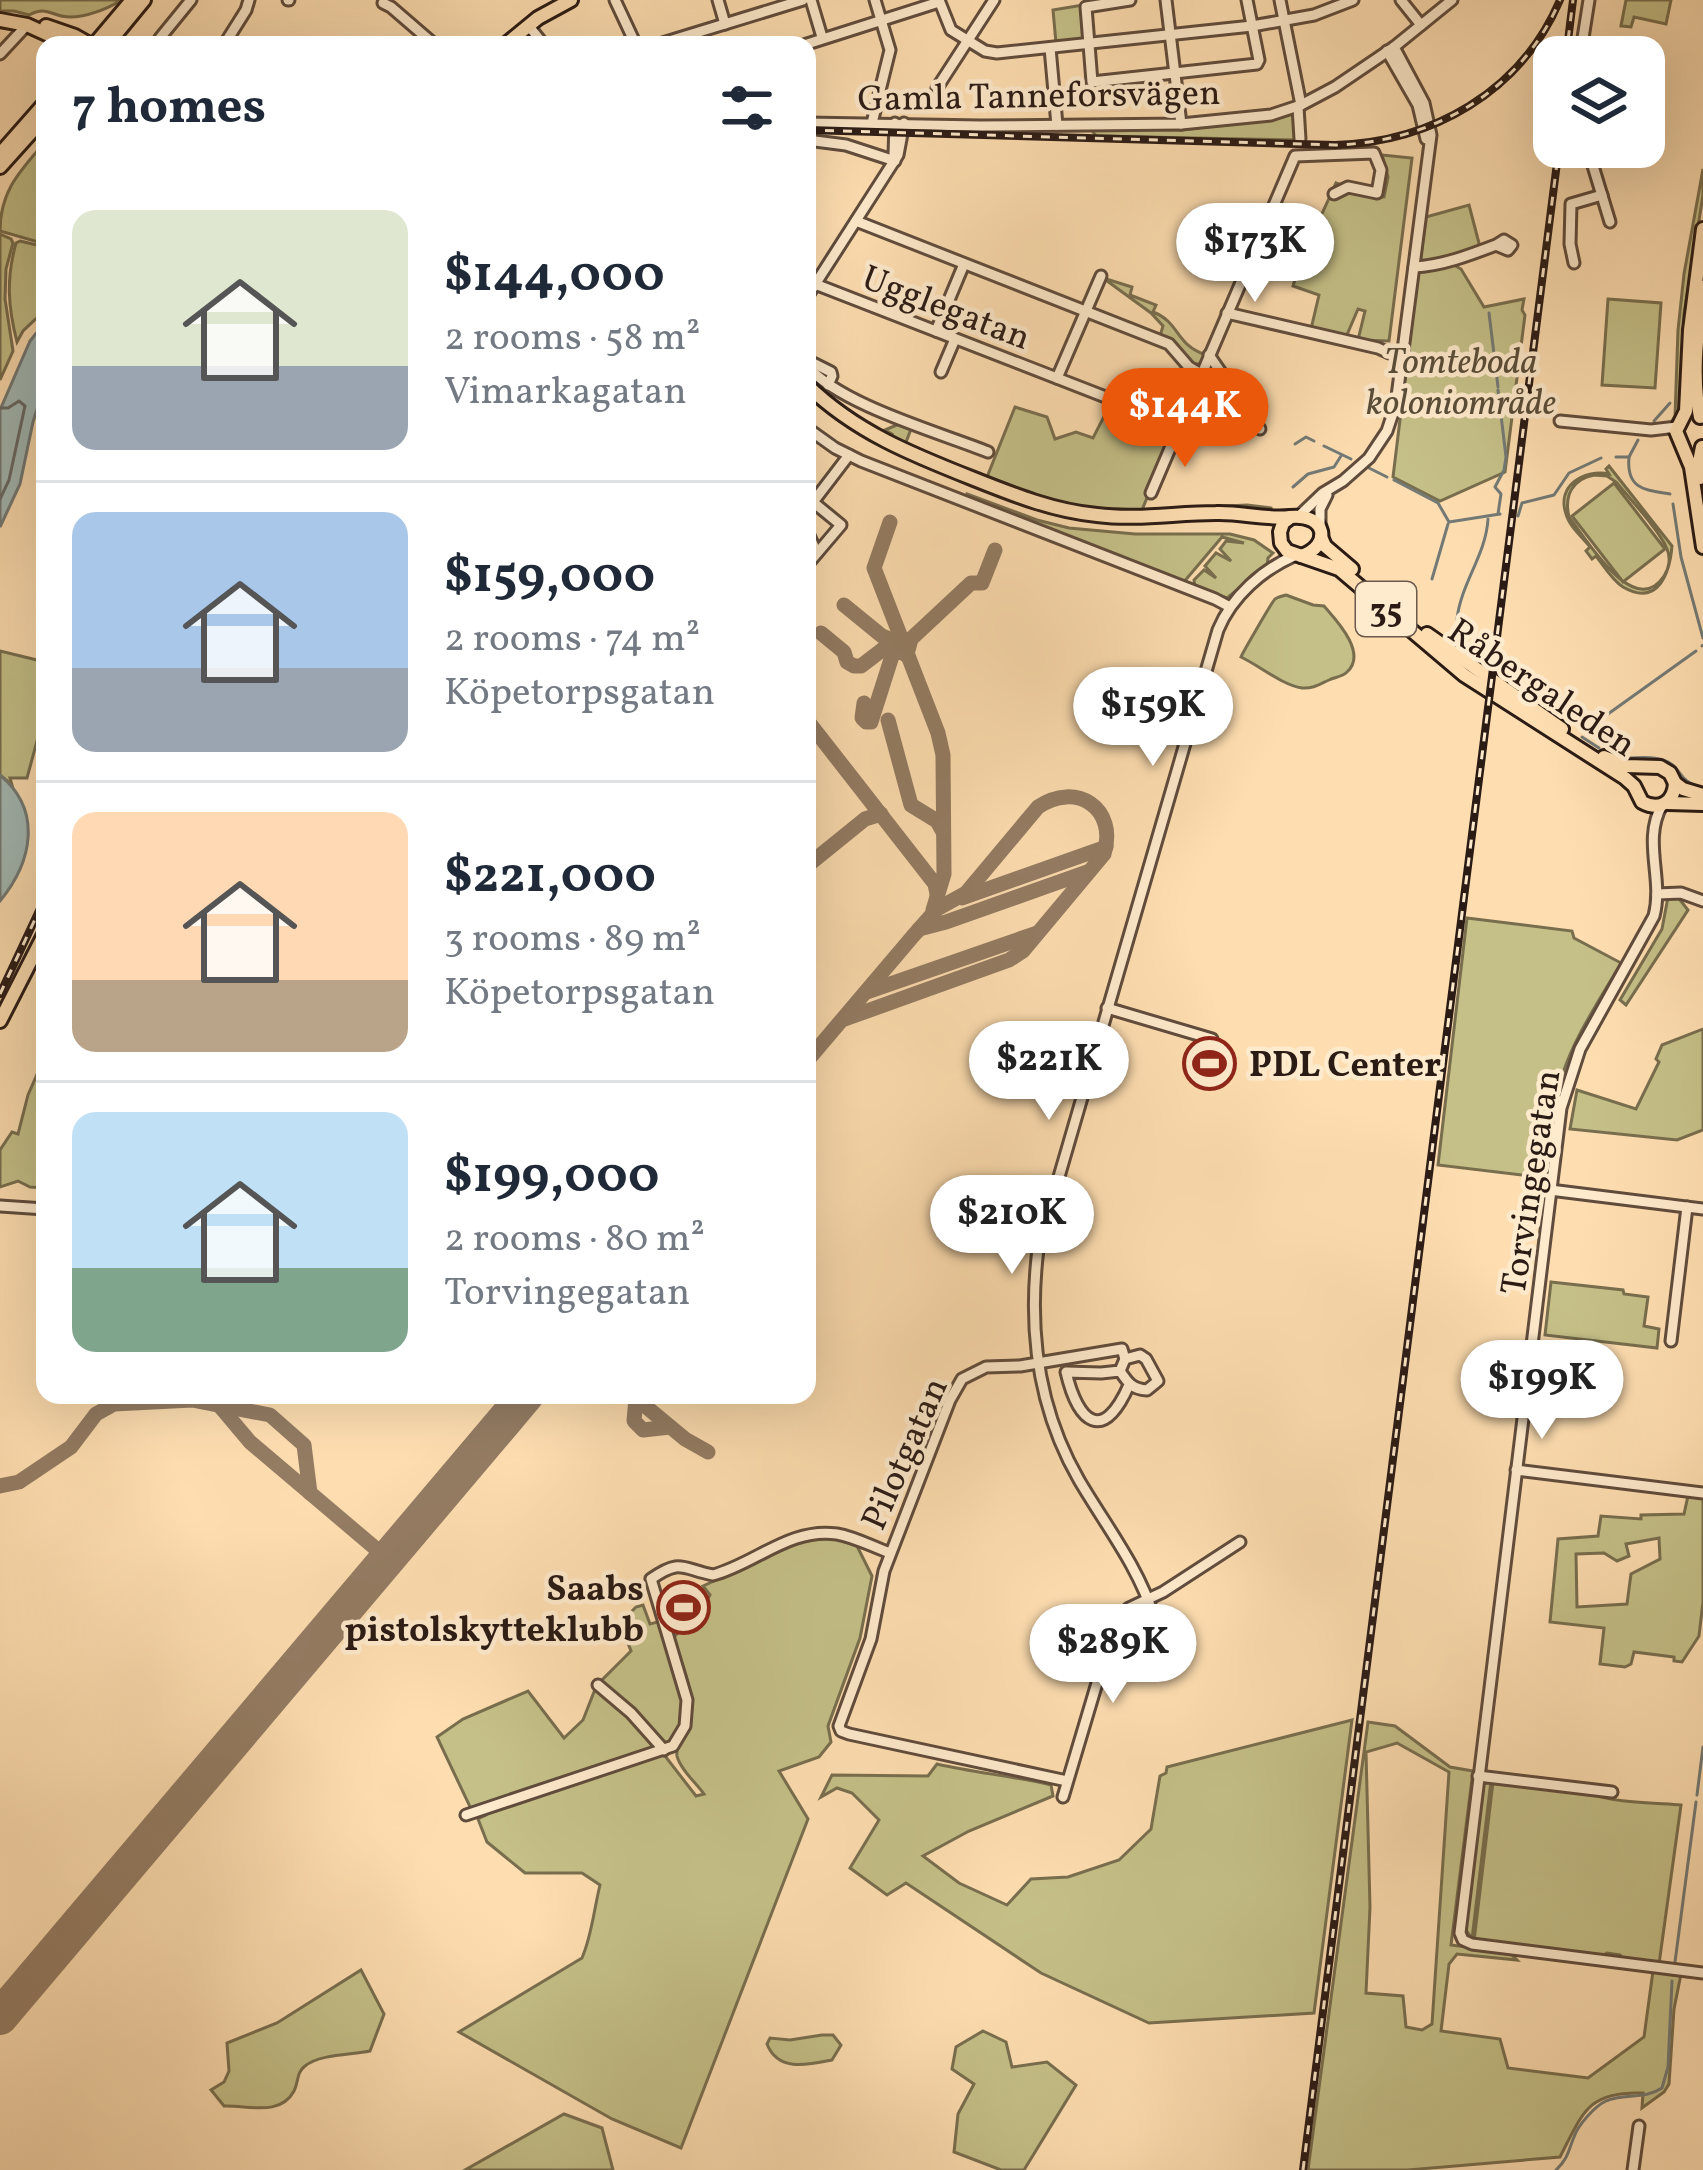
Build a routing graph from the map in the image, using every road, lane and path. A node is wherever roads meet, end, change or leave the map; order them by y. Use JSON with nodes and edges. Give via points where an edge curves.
{"nodes":[{"id":1,"x":132,"y":0,"type":"edge"},
{"id":2,"x":144,"y":0,"type":"edge"},
{"id":3,"x":191,"y":0,"type":"edge"},
{"id":4,"x":249,"y":0,"type":"edge"},
{"id":5,"x":571,"y":0,"type":"edge"},
{"id":6,"x":631,"y":0,"type":"edge"},
{"id":7,"x":718,"y":0,"type":"edge"},
{"id":8,"x":807,"y":0,"type":"edge"},
{"id":9,"x":875,"y":0,"type":"edge"},
{"id":10,"x":994,"y":0,"type":"edge"},
{"id":11,"x":1130,"y":0,"type":"edge"},
{"id":12,"x":1166,"y":0,"type":"edge"},
{"id":13,"x":1247,"y":0,"type":"edge"},
{"id":14,"x":1280,"y":0,"type":"edge"},
{"id":15,"x":1353,"y":0,"type":"edge"},
{"id":16,"x":1401,"y":0,"type":"edge"},
{"id":17,"x":1452,"y":0,"type":"edge"},
{"id":18,"x":1589,"y":0,"type":"edge"},
{"id":19,"x":939,"y":1,"type":"edge"},
{"id":20,"x":616,"y":2,"type":"edge"},
{"id":21,"x":382,"y":3,"type":"dead end"},
{"id":22,"x":0,"y":20,"type":"edge"},
{"id":23,"x":880,"y":20,"type":"junction"},
{"id":24,"x":1284,"y":20,"type":"junction"},
{"id":25,"x":724,"y":24,"type":"junction"},
{"id":26,"x":27,"y":25,"type":"junction"},
{"id":27,"x":528,"y":25,"type":"junction"},
{"id":28,"x":1421,"y":25,"type":"junction"},
{"id":29,"x":1252,"y":26,"type":"junction"},
{"id":30,"x":1169,"y":35,"type":"junction"},
{"id":31,"x":64,"y":36,"type":"edge"},
{"id":32,"x":112,"y":36,"type":"edge"},
{"id":33,"x":113,"y":36,"type":"edge"},
{"id":34,"x":162,"y":36,"type":"edge"},
{"id":35,"x":230,"y":36,"type":"edge"},
{"id":36,"x":424,"y":36,"type":"edge"},
{"id":37,"x":516,"y":36,"type":"edge"},
{"id":38,"x":537,"y":36,"type":"edge"},
{"id":39,"x":632,"y":36,"type":"edge"},
{"id":40,"x":685,"y":36,"type":"edge"},
{"id":41,"x":1583,"y":36,"type":"edge"},
{"id":42,"x":822,"y":38,"type":"junction"},
{"id":43,"x":816,"y":40,"type":"edge"},
{"id":44,"x":968,"y":40,"type":"junction"},
{"id":45,"x":1088,"y":44,"type":"junction"},
{"id":46,"x":1050,"y":48,"type":"junction"},
{"id":47,"x":1390,"y":49,"type":"junction"},
{"id":48,"x":0,"y":54,"type":"edge"},
{"id":49,"x":1174,"y":73,"type":"junction"},
{"id":50,"x":937,"y":88,"type":"dead end"},
{"id":51,"x":1299,"y":106,"type":"junction"},
{"id":52,"x":36,"y":113,"type":"edge"},
{"id":53,"x":816,"y":123,"type":"edge"},
{"id":54,"x":872,"y":123,"type":"junction"},
{"id":55,"x":899,"y":123,"type":"junction"},
{"id":56,"x":1180,"y":124,"type":"junction"},
{"id":57,"x":1057,"y":125,"type":"junction"},
{"id":58,"x":36,"y":127,"type":"edge"},
{"id":59,"x":1300,"y":139,"type":"dead end"},
{"id":60,"x":816,"y":141,"type":"edge"},
{"id":61,"x":0,"y":154,"type":"edge"},
{"id":62,"x":895,"y":160,"type":"junction"},
{"id":63,"x":0,"y":167,"type":"edge"},
{"id":64,"x":1593,"y":168,"type":"edge"},
{"id":65,"x":1334,"y":194,"type":"dead end"},
{"id":66,"x":1601,"y":196,"type":"junction"},
{"id":67,"x":856,"y":221,"type":"junction"},
{"id":68,"x":1610,"y":222,"type":"dead end"},
{"id":69,"x":1703,"y":230,"type":"edge"},
{"id":70,"x":1496,"y":244,"type":"dead end"},
{"id":71,"x":1574,"y":263,"type":"dead end"},
{"id":72,"x":964,"y":264,"type":"junction"},
{"id":73,"x":1414,"y":267,"type":"junction"},
{"id":74,"x":1101,"y":276,"type":"dead end"},
{"id":75,"x":816,"y":282,"type":"edge"},
{"id":76,"x":816,"y":284,"type":"edge"},
{"id":77,"x":1703,"y":286,"type":"edge"},
{"id":78,"x":1086,"y":311,"type":"junction"},
{"id":79,"x":1227,"y":314,"type":"junction"},
{"id":80,"x":936,"y":331,"type":"junction"},
{"id":81,"x":955,"y":339,"type":"junction"},
{"id":82,"x":1403,"y":351,"type":"junction"},
{"id":83,"x":1209,"y":355,"type":"junction"},
{"id":84,"x":816,"y":364,"type":"edge"},
{"id":85,"x":941,"y":372,"type":"dead end"},
{"id":86,"x":1201,"y":374,"type":"junction"},
{"id":87,"x":1058,"y":378,"type":"junction"},
{"id":88,"x":816,"y":393,"type":"edge"},
{"id":89,"x":816,"y":404,"type":"edge"},
{"id":90,"x":1126,"y":405,"type":"dead end"},
{"id":91,"x":1702,"y":418,"type":"edge"},
{"id":92,"x":1560,"y":421,"type":"dead end"},
{"id":93,"x":1260,"y":429,"type":"dead end"},
{"id":94,"x":1681,"y":433,"type":"junction"},
{"id":95,"x":816,"y":434,"type":"edge"},
{"id":96,"x":1703,"y":446,"type":"edge"},
{"id":97,"x":988,"y":452,"type":"dead end"},
{"id":98,"x":849,"y":455,"type":"junction"},
{"id":99,"x":1336,"y":485,"type":"junction"},
{"id":100,"x":1151,"y":494,"type":"dead end"},
{"id":101,"x":1703,"y":497,"type":"edge"},
{"id":102,"x":816,"y":498,"type":"edge"},
{"id":103,"x":816,"y":510,"type":"edge"},
{"id":104,"x":1295,"y":516,"type":"junction"},
{"id":105,"x":1320,"y":533,"type":"junction"},
{"id":106,"x":1280,"y":541,"type":"junction"},
{"id":107,"x":1703,"y":547,"type":"edge"},
{"id":108,"x":817,"y":553,"type":"edge"},
{"id":109,"x":1299,"y":555,"type":"junction"},
{"id":110,"x":1266,"y":573,"type":"junction"},
{"id":111,"x":1230,"y":607,"type":"junction"},
{"id":112,"x":1649,"y":766,"type":"junction"},
{"id":113,"x":1675,"y":783,"type":"junction"},
{"id":114,"x":1634,"y":786,"type":"junction"},
{"id":115,"x":1703,"y":795,"type":"edge"},
{"id":116,"x":1642,"y":802,"type":"junction"},
{"id":117,"x":1664,"y":804,"type":"junction"},
{"id":118,"x":1703,"y":804,"type":"edge"},
{"id":119,"x":1652,"y":830,"type":"junction"},
{"id":120,"x":1657,"y":894,"type":"junction"},
{"id":121,"x":1703,"y":901,"type":"edge"},
{"id":122,"x":36,"y":951,"type":"edge"},
{"id":123,"x":1107,"y":1007,"type":"junction"},
{"id":124,"x":0,"y":1021,"type":"edge"},
{"id":125,"x":1212,"y":1039,"type":"dead end"},
{"id":126,"x":1550,"y":1190,"type":"junction"},
{"id":127,"x":0,"y":1206,"type":"edge"},
{"id":128,"x":1687,"y":1207,"type":"junction"},
{"id":129,"x":36,"y":1208,"type":"edge"},
{"id":130,"x":1703,"y":1209,"type":"edge"},
{"id":131,"x":1671,"y":1341,"type":"dead end"},
{"id":132,"x":1124,"y":1354,"type":"junction"},
{"id":133,"x":1038,"y":1364,"type":"junction"},
{"id":134,"x":1120,"y":1371,"type":"junction"},
{"id":135,"x":1130,"y":1385,"type":"junction"},
{"id":136,"x":1516,"y":1470,"type":"junction"},
{"id":137,"x":1703,"y":1493,"type":"edge"},
{"id":138,"x":1240,"y":1542,"type":"dead end"},
{"id":139,"x":890,"y":1553,"type":"junction"},
{"id":140,"x":1148,"y":1599,"type":"junction"},
{"id":141,"x":1154,"y":1617,"type":"dead end"},
{"id":142,"x":598,"y":1684,"type":"dead end"},
{"id":143,"x":664,"y":1750,"type":"junction"},
{"id":144,"x":1478,"y":1776,"type":"junction"},
{"id":145,"x":1067,"y":1781,"type":"junction"},
{"id":146,"x":1612,"y":1792,"type":"dead end"},
{"id":147,"x":1063,"y":1796,"type":"dead end"},
{"id":148,"x":466,"y":1815,"type":"dead end"},
{"id":149,"x":1703,"y":1973,"type":"edge"},
{"id":150,"x":1639,"y":2126,"type":"dead end"},
{"id":151,"x":1633,"y":2170,"type":"edge"}],
"edges":[{"from":1,"to":32,"type":"main road"},
{"from":2,"to":33,"type":"main road"},
{"from":3,"to":34,"type":"street"},
{"from":4,"to":35,"type":"street"},
{"from":5,"to":27,"type":"main road"},
{"from":6,"to":20,"type":"street"},
{"from":7,"to":25,"type":"street"},
{"from":8,"to":25,"type":"street"},
{"from":8,"to":42,"type":"street"},
{"from":9,"to":23,"type":"street"},
{"from":10,"to":44,"type":"street"},
{"from":11,"to":45,"type":"street","via":[[1086,8]]},
{"from":12,"to":30,"type":"street"},
{"from":13,"to":29,"type":"street"},
{"from":14,"to":24,"type":"street"},
{"from":15,"to":24,"type":"street"},
{"from":16,"to":28,"type":"street"},
{"from":17,"to":28,"type":"street","name":"Gamla Tanneforsvägen"},
{"from":18,"to":41,"type":"street"},
{"from":19,"to":23,"type":"street"},
{"from":19,"to":44,"type":"street","via":[[949,28]]},
{"from":20,"to":39,"type":"street"},
{"from":21,"to":36,"type":"street"},
{"from":22,"to":26,"type":"main road"},
{"from":23,"to":42,"type":"street"},
{"from":23,"to":54,"type":"street","via":[[890,50]]},
{"from":24,"to":29,"type":"street"},
{"from":24,"to":51,"type":"street"},
{"from":25,"to":40,"type":"street"},
{"from":26,"to":31,"type":"main road"},
{"from":26,"to":48,"type":"street"},
{"from":27,"to":37,"type":"main road"},
{"from":27,"to":38,"type":"street"},
{"from":28,"to":47,"type":"street","name":"Gamla Tanneforsvägen"},
{"from":29,"to":30,"type":"street"},
{"from":29,"to":49,"type":"street","via":[[1257,64]]},
{"from":30,"to":45,"type":"street"},
{"from":30,"to":49,"type":"street"},
{"from":42,"to":43,"type":"street"},
{"from":44,"to":46,"type":"street","via":[[993,53]]},
{"from":44,"to":50,"type":"street"},
{"from":45,"to":46,"type":"street"},
{"from":45,"to":49,"type":"street","via":[[1092,82]]},
{"from":46,"to":57,"type":"street"},
{"from":47,"to":51,"type":"street","name":"Gamla Tanneforsvägen"},
{"from":47,"to":73,"type":"street","via":[[1430,119]]},
{"from":49,"to":56,"type":"street"},
{"from":51,"to":56,"type":"street","name":"Gamla Tanneforsvägen"},
{"from":51,"to":59,"type":"street"},
{"from":52,"to":61,"type":"main road"},
{"from":53,"to":54,"type":"street","name":"Gamla Tanneforsvägen"},
{"from":54,"to":55,"type":"street","name":"Gamla Tanneforsvägen"},
{"from":55,"to":57,"type":"street","name":"Gamla Tanneforsvägen"},
{"from":55,"to":62,"type":"street"},
{"from":56,"to":57,"type":"street","name":"Gamla Tanneforsvägen"},
{"from":58,"to":63,"type":"main road"},
{"from":60,"to":62,"type":"street"},
{"from":62,"to":67,"type":"street"},
{"from":64,"to":66,"type":"street"},
{"from":65,"to":79,"type":"street","via":[[1348,187],[1377,193],[1374,153],[1299,154]]},
{"from":66,"to":68,"type":"street"},
{"from":66,"to":71,"type":"street","via":[[1571,204]]},
{"from":67,"to":72,"type":"street"},
{"from":67,"to":75,"type":"street"},
{"from":69,"to":94,"type":"main road"},
{"from":70,"to":73,"type":"street"},
{"from":72,"to":78,"type":"street"},
{"from":72,"to":80,"type":"street"},
{"from":73,"to":82,"type":"street"},
{"from":74,"to":78,"type":"street"},
{"from":76,"to":80,"type":"street","name":"Ugglegatan"},
{"from":77,"to":91,"type":"main road","via":[[1696,368]]},
{"from":78,"to":86,"type":"street","via":[[1169,344]]},
{"from":78,"to":87,"type":"street"},
{"from":79,"to":82,"type":"street"},
{"from":79,"to":83,"type":"street"},
{"from":80,"to":81,"type":"street","name":"Ugglegatan"},
{"from":81,"to":85,"type":"street"},
{"from":81,"to":87,"type":"street","name":"Ugglegatan"},
{"from":82,"to":99,"type":"street","via":[[1387,431]]},
{"from":83,"to":86,"type":"street"},
{"from":83,"to":93,"type":"street"},
{"from":84,"to":97,"type":"street","via":[[831,372],[828,385],[854,399]]},
{"from":86,"to":100,"type":"street"},
{"from":87,"to":90,"type":"street","name":"Ugglegatan"},
{"from":88,"to":104,"type":"main road","via":[[894,447],[1042,505],[1102,516]]},
{"from":89,"to":106,"type":"main road","number":"35","via":[[891,454],[1040,511],[1122,524],[1246,521],[1270,528]]},
{"from":91,"to":94,"type":"main road"},
{"from":92,"to":94,"type":"street"},
{"from":94,"to":96,"type":"main road","via":[[1694,449]]},
{"from":94,"to":107,"type":"main road"},
{"from":95,"to":98,"type":"street"},
{"from":96,"to":101,"type":"main road"},
{"from":98,"to":102,"type":"street"},
{"from":98,"to":111,"type":"street"},
{"from":99,"to":104,"type":"street"},
{"from":99,"to":105,"type":"street","via":[[1322,502]]},
{"from":103,"to":108,"type":"street","via":[[841,525]]},
{"from":104,"to":105,"type":"main road","number":"35","via":[[1312,519]]},
{"from":104,"to":106,"type":"main road","via":[[1282,526]]},
{"from":105,"to":109,"type":"main road","number":"35","via":[[1315,549]]},
{"from":105,"to":112,"type":"main road","name":"Råbergaleden","number":"35","via":[[1325,546],[1431,638],[1602,757]]},
{"from":106,"to":109,"type":"main road","number":"35"},
{"from":106,"to":110,"type":"street"},
{"from":109,"to":110,"type":"street"},
{"from":109,"to":114,"type":"main road","name":"Råbergaleden","number":"35","via":[[1339,568],[1464,675]]},
{"from":110,"to":111,"type":"street"},
{"from":111,"to":123,"type":"street"},
{"from":112,"to":113,"type":"main road","number":"35","via":[[1666,769]]},
{"from":112,"to":114,"type":"main road"},
{"from":113,"to":115,"type":"main road","number":"35"},
{"from":113,"to":117,"type":"main road"},
{"from":114,"to":116,"type":"main road"},
{"from":116,"to":117,"type":"main road"},
{"from":116,"to":119,"type":"street","name":"Torvingegatan"},
{"from":117,"to":118,"type":"main road"},
{"from":117,"to":119,"type":"street","name":"Torvingegatan"},
{"from":119,"to":120,"type":"street","name":"Torvingegatan"},
{"from":120,"to":121,"type":"street"},
{"from":120,"to":126,"type":"street","name":"Torvingegatan","via":[[1648,930],[1570,1073]]},
{"from":122,"to":124,"type":"main road"},
{"from":123,"to":125,"type":"street"},
{"from":123,"to":133,"type":"street","via":[[1040,1233]]},
{"from":126,"to":128,"type":"street"},
{"from":126,"to":136,"type":"street","name":"Torvingegatan"},
{"from":127,"to":129,"type":"street"},
{"from":128,"to":130,"type":"street"},
{"from":128,"to":131,"type":"street"},
{"from":132,"to":133,"type":"street"},
{"from":132,"to":134,"type":"street"},
{"from":132,"to":135,"type":"street","via":[[1146,1359],[1158,1381],[1147,1390]]},
{"from":133,"to":139,"type":"street","name":"Pilotgatan","via":[[992,1366],[962,1379]]},
{"from":133,"to":140,"type":"street","via":[[1063,1449]]},
{"from":134,"to":135,"type":"street"},
{"from":134,"to":135,"type":"street","via":[[1066,1372],[1075,1402],[1106,1421]]},
{"from":136,"to":137,"type":"street"},
{"from":136,"to":144,"type":"street","name":"Torvingegatan"},
{"from":138,"to":140,"type":"street"},
{"from":139,"to":143,"type":"street","name":"Pilotgatan","via":[[842,1535],[810,1534],[721,1573],[672,1565],[651,1579],[687,1700],[685,1726]]},
{"from":139,"to":145,"type":"street","via":[[839,1729]]},
{"from":140,"to":141,"type":"street"},
{"from":140,"to":145,"type":"street","via":[[1114,1627]]},
{"from":142,"to":143,"type":"street"},
{"from":143,"to":148,"type":"street"},
{"from":144,"to":146,"type":"street"},
{"from":144,"to":149,"type":"street","name":"Torvingegatan","via":[[1461,1937]]},
{"from":145,"to":147,"type":"street"},
{"from":150,"to":151,"type":"street"}]}
